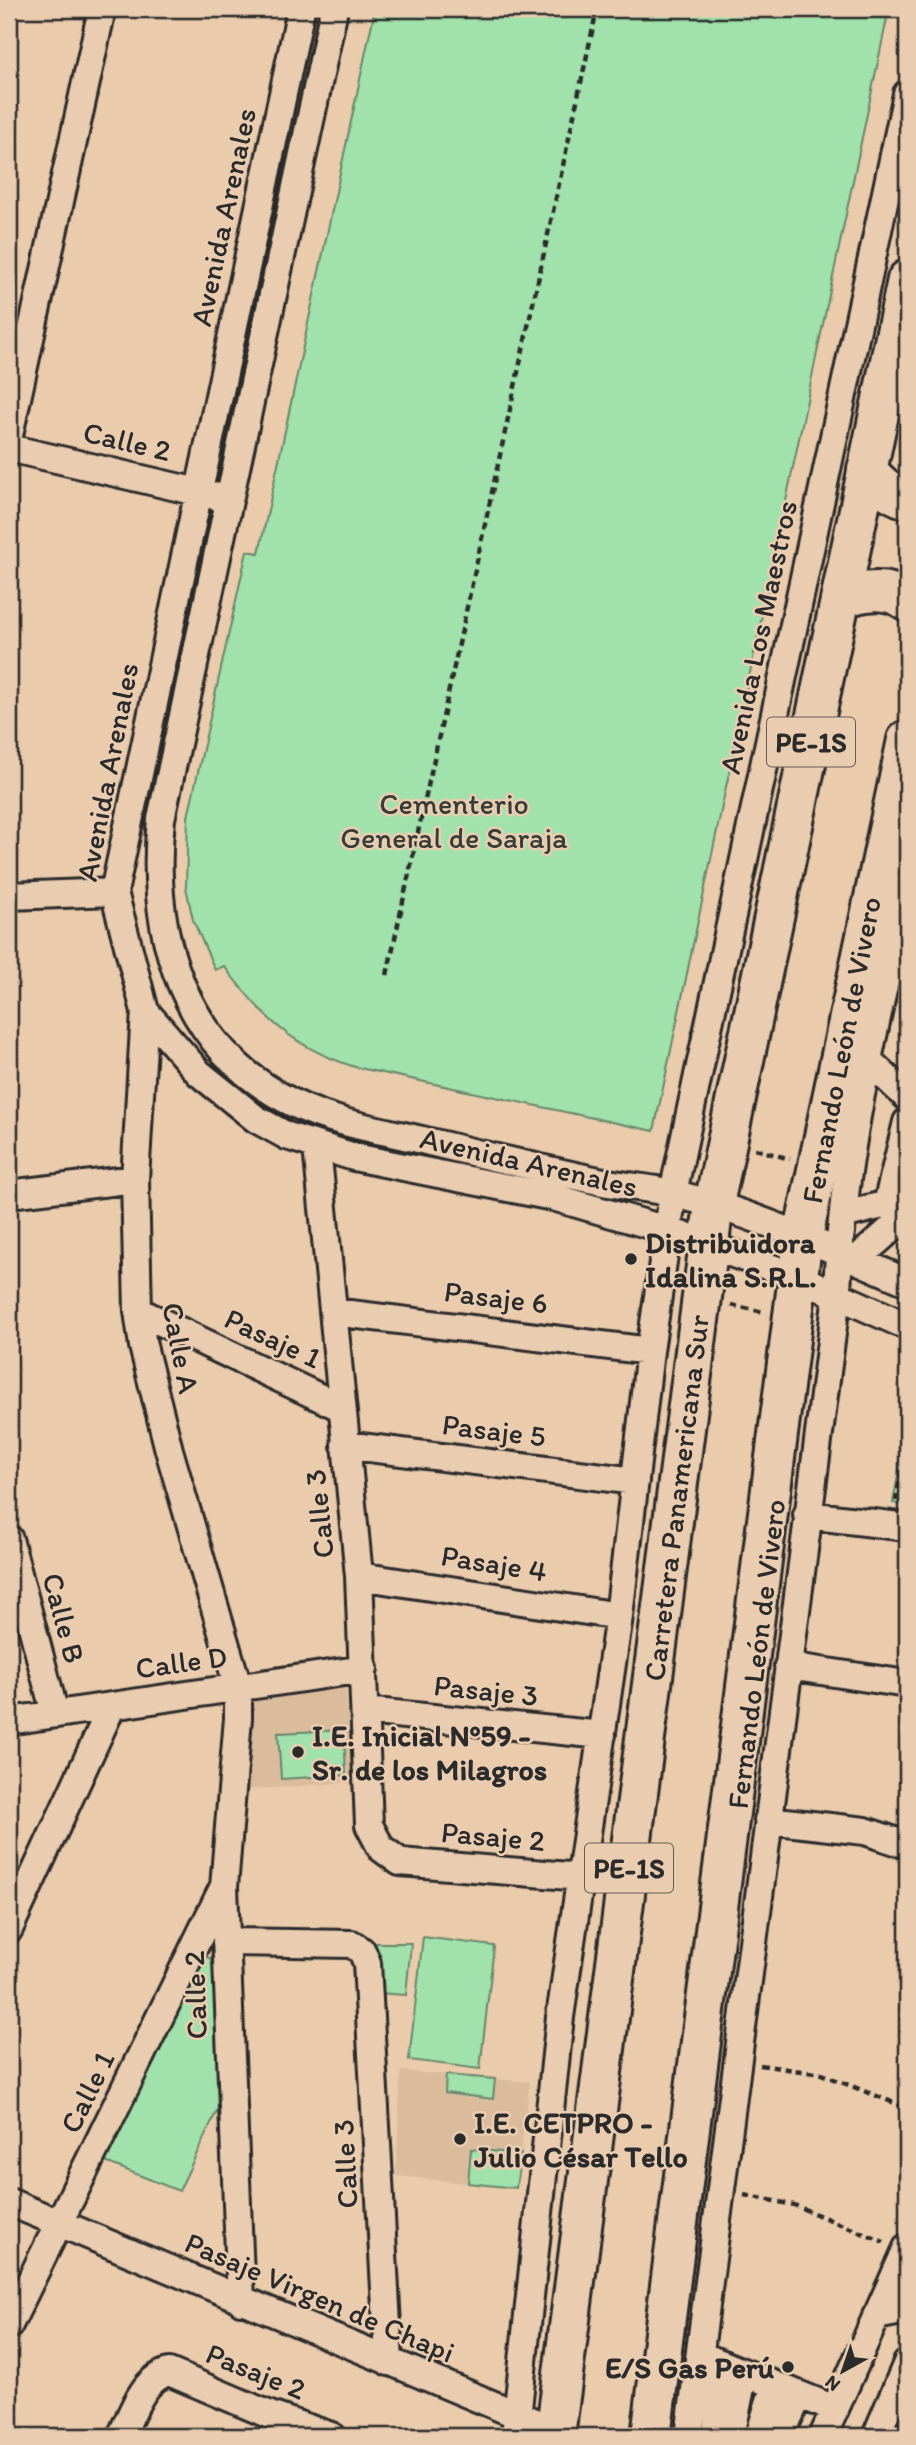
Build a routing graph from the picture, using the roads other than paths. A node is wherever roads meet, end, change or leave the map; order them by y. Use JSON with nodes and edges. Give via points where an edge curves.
{"nodes":[{"id":1,"x":102,"y":9,"type":"edge"},
{"id":2,"x":301,"y":9,"type":"edge"},
{"id":3,"x":334,"y":9,"type":"edge"},
{"id":4,"x":907,"y":94,"type":"edge"},
{"id":5,"x":907,"y":279,"type":"edge"},
{"id":6,"x":9,"y":435,"type":"edge"},
{"id":7,"x":9,"y":449,"type":"edge"},
{"id":8,"x":867,"y":469,"type":"junction"},
{"id":9,"x":200,"y":492,"type":"junction"},
{"id":10,"x":230,"y":499,"type":"junction"},
{"id":11,"x":907,"y":499,"type":"edge"},
{"id":12,"x":841,"y":599,"type":"junction"},
{"id":13,"x":907,"y":601,"type":"edge"},
{"id":14,"x":907,"y":740,"type":"edge"},
{"id":15,"x":907,"y":884,"type":"edge"},
{"id":16,"x":114,"y":892,"type":"junction"},
{"id":17,"x":9,"y":896,"type":"edge"},
{"id":18,"x":145,"y":1011,"type":"junction"},
{"id":19,"x":869,"y":1061,"type":"junction"},
{"id":20,"x":907,"y":1097,"type":"edge"},
{"id":21,"x":907,"y":1122,"type":"edge"},
{"id":22,"x":317,"y":1147,"type":"junction"},
{"id":23,"x":135,"y":1179,"type":"junction"},
{"id":24,"x":673,"y":1193,"type":"junction"},
{"id":25,"x":9,"y":1194,"type":"edge"},
{"id":26,"x":715,"y":1204,"type":"junction"},
{"id":27,"x":843,"y":1215,"type":"junction"},
{"id":28,"x":898,"y":1217,"type":"edge"},
{"id":29,"x":667,"y":1230,"type":"junction"},
{"id":30,"x":803,"y":1237,"type":"junction"},
{"id":31,"x":709,"y":1244,"type":"junction"},
{"id":32,"x":847,"y":1256,"type":"junction"},
{"id":33,"x":797,"y":1277,"type":"junction"},
{"id":34,"x":907,"y":1282,"type":"edge"},
{"id":35,"x":837,"y":1295,"type":"junction"},
{"id":36,"x":138,"y":1311,"type":"junction"},
{"id":37,"x":334,"y":1311,"type":"junction"},
{"id":38,"x":907,"y":1325,"type":"edge"},
{"id":39,"x":650,"y":1350,"type":"junction"},
{"id":40,"x":342,"y":1408,"type":"junction"},
{"id":41,"x":345,"y":1445,"type":"junction"},
{"id":42,"x":635,"y":1481,"type":"junction"},
{"id":43,"x":807,"y":1516,"type":"junction"},
{"id":44,"x":907,"y":1528,"type":"edge"},
{"id":45,"x":9,"y":1539,"type":"edge"},
{"id":46,"x":359,"y":1576,"type":"junction"},
{"id":47,"x":619,"y":1616,"type":"junction"},
{"id":48,"x":788,"y":1666,"type":"junction"},
{"id":49,"x":364,"y":1668,"type":"junction"},
{"id":50,"x":907,"y":1684,"type":"edge"},
{"id":51,"x":238,"y":1687,"type":"junction"},
{"id":52,"x":111,"y":1706,"type":"junction"},
{"id":53,"x":365,"y":1711,"type":"junction"},
{"id":54,"x":55,"y":1714,"type":"junction"},
{"id":55,"x":9,"y":1721,"type":"edge"},
{"id":56,"x":601,"y":1735,"type":"junction"},
{"id":57,"x":768,"y":1820,"type":"junction"},
{"id":58,"x":907,"y":1845,"type":"edge"},
{"id":59,"x":400,"y":1861,"type":"joint"},
{"id":60,"x":581,"y":1877,"type":"junction"},
{"id":61,"x":224,"y":1887,"type":"junction"},
{"id":62,"x":9,"y":1929,"type":"edge"},
{"id":63,"x":226,"y":1942,"type":"junction"},
{"id":64,"x":9,"y":2202,"type":"edge"},
{"id":65,"x":59,"y":2225,"type":"junction"},
{"id":66,"x":907,"y":2250,"type":"edge"},
{"id":67,"x":241,"y":2301,"type":"junction"},
{"id":68,"x":907,"y":2310,"type":"edge"},
{"id":69,"x":876,"y":2316,"type":"junction"},
{"id":70,"x":9,"y":2325,"type":"edge"},
{"id":71,"x":389,"y":2362,"type":"junction"},
{"id":72,"x":907,"y":2363,"type":"edge"},
{"id":73,"x":722,"y":2364,"type":"junction"},
{"id":74,"x":787,"y":2390,"type":"junction"},
{"id":75,"x":835,"y":2409,"type":"junction"},
{"id":76,"x":266,"y":2426,"type":"edge"},
{"id":77,"x":516,"y":2426,"type":"edge"},
{"id":78,"x":556,"y":2434,"type":"edge"},
{"id":79,"x":121,"y":2436,"type":"edge"},
{"id":80,"x":331,"y":2436,"type":"edge"},
{"id":81,"x":650,"y":2436,"type":"edge"},
{"id":82,"x":689,"y":2436,"type":"edge"},
{"id":83,"x":716,"y":2436,"type":"edge"},
{"id":84,"x":731,"y":2436,"type":"edge"},
{"id":85,"x":759,"y":2436,"type":"edge"},
{"id":86,"x":780,"y":2436,"type":"edge"},
{"id":87,"x":823,"y":2436,"type":"edge"},
{"id":88,"x":876,"y":2436,"type":"edge"}],
"edges":[{"from":1,"to":6,"type":"street"},
{"from":2,"to":9,"type":"street","name":"Avenida Arenales"},
{"from":3,"to":10,"type":"street","name":"Avenida Arenales"},
{"from":4,"to":24,"type":"street","name":"Avenida Los Maestros"},
{"from":5,"to":8,"type":"highway","name":"Carretera Panamericana Sur","number":"PE-1S"},
{"from":7,"to":9,"type":"street","name":"Calle 2"},
{"from":8,"to":11,"type":"highway","via":[[892,494]]},
{"from":8,"to":12,"type":"highway","name":"Carretera Panamericana Sur","number":"PE-1S"},
{"from":9,"to":10,"type":"street","name":"Calle 2"},
{"from":9,"to":16,"type":"street","name":"Avenida Arenales"},
{"from":10,"to":24,"type":"street","name":"Avenida Arenales","via":[[161,819],[158,852],[164,936],[174,970],[202,1024],[244,1070],[279,1095],[322,1115],[568,1174]]},
{"from":12,"to":13,"type":"highway","via":[[873,590]]},
{"from":12,"to":26,"type":"highway","name":"Carretera Panamericana Sur","number":"PE-1S"},
{"from":14,"to":30,"type":"highway"},
{"from":15,"to":19,"type":"street","name":"Fernando León de Vivero"},
{"from":16,"to":17,"type":"street"},
{"from":16,"to":18,"type":"street","name":"Avenida Arenales"},
{"from":18,"to":22,"type":"street","name":"Avenida Arenales","via":[[180,1054],[239,1106],[287,1136]]},
{"from":18,"to":23,"type":"street","name":"Calle A"},
{"from":19,"to":20,"type":"street"},
{"from":19,"to":27,"type":"street","name":"Fernando León de Vivero"},
{"from":21,"to":28,"type":"street"},
{"from":22,"to":29,"type":"street","name":"Avenida Arenales","via":[[553,1197]]},
{"from":22,"to":37,"type":"street","name":"Calle 3"},
{"from":23,"to":25,"type":"street"},
{"from":23,"to":36,"type":"street","name":"Calle A"},
{"from":24,"to":26,"type":"street","name":"Avenida Arenales"},
{"from":24,"to":29,"type":"street","name":"Carretera Panamericana Sur"},
{"from":26,"to":30,"type":"street","name":"Avenida Arenales"},
{"from":26,"to":31,"type":"highway","name":"Carretera Panamericana Sur","number":"PE-1S"},
{"from":27,"to":28,"type":"street"},
{"from":27,"to":32,"type":"street","name":"Fernando León de Vivero"},
{"from":28,"to":32,"type":"street"},
{"from":29,"to":31,"type":"street","name":"Avenida Arenales"},
{"from":29,"to":39,"type":"street","name":"Carretera Panamericana Sur"},
{"from":30,"to":32,"type":"street","name":"Avenida Arenales"},
{"from":30,"to":33,"type":"highway"},
{"from":31,"to":33,"type":"street","name":"Avenida Arenales"},
{"from":31,"to":78,"type":"highway","name":"Carretera Panamericana Sur","number":"PE-1S"},
{"from":32,"to":34,"type":"street","name":"Avenida Arenales"},
{"from":32,"to":35,"type":"street","name":"Fernando León de Vivero"},
{"from":33,"to":35,"type":"street","name":"Avenida Arenales"},
{"from":33,"to":81,"type":"highway"},
{"from":35,"to":38,"type":"street","name":"Avenida Arenales"},
{"from":35,"to":43,"type":"street","name":"Fernando León de Vivero"},
{"from":36,"to":40,"type":"street","name":"Pasaje 1"},
{"from":36,"to":51,"type":"street","name":"Calle A","via":[[169,1450]]},
{"from":37,"to":39,"type":"street","name":"Pasaje 6"},
{"from":37,"to":40,"type":"street","name":"Calle 3"},
{"from":39,"to":42,"type":"street","name":"Carretera Panamericana Sur"},
{"from":40,"to":41,"type":"street","name":"Calle 3"},
{"from":41,"to":42,"type":"street","name":"Pasaje 5"},
{"from":41,"to":46,"type":"street","name":"Calle 3"},
{"from":42,"to":47,"type":"street","name":"Carretera Panamericana Sur"},
{"from":43,"to":44,"type":"street"},
{"from":43,"to":48,"type":"street","name":"Fernando León de Vivero"},
{"from":45,"to":54,"type":"street","name":"Calle B"},
{"from":46,"to":47,"type":"street","name":"Pasaje 4"},
{"from":46,"to":49,"type":"street","name":"Calle 3"},
{"from":47,"to":56,"type":"street","name":"Carretera Panamericana Sur"},
{"from":48,"to":50,"type":"street"},
{"from":48,"to":57,"type":"street","name":"Fernando León de Vivero"},
{"from":49,"to":51,"type":"street","name":"Calle D"},
{"from":49,"to":53,"type":"street","name":"Calle 3"},
{"from":51,"to":52,"type":"street","name":"Calle D"},
{"from":51,"to":61,"type":"street","name":"Calle 2"},
{"from":52,"to":54,"type":"street","name":"Calle D"},
{"from":52,"to":62,"type":"street"},
{"from":53,"to":56,"type":"street","name":"Pasaje 3"},
{"from":53,"to":59,"type":"street","name":"Calle 3","via":[[369,1825],[381,1848]]},
{"from":54,"to":55,"type":"street","name":"Calle D"},
{"from":56,"to":60,"type":"street","name":"Carretera Panamericana Sur"},
{"from":57,"to":58,"type":"street","via":[[865,1831]]},
{"from":57,"to":73,"type":"street","name":"Fernando León de Vivero","via":[[723,2191]]},
{"from":59,"to":60,"type":"street","name":"Pasaje 2"},
{"from":60,"to":77,"type":"street","name":"Carretera Panamericana Sur"},
{"from":61,"to":63,"type":"street","name":"Calle 2"},
{"from":61,"to":65,"type":"street","name":"Calle 1"},
{"from":63,"to":67,"type":"street","name":"Calle 2"},
{"from":63,"to":71,"type":"street","name":"Calle 3","via":[[352,1944],[362,1951],[367,1963]]},
{"from":64,"to":65,"type":"street","name":"Pasaje Virgen de Chapi"},
{"from":65,"to":67,"type":"street","name":"Pasaje Virgen de Chapi"},
{"from":65,"to":70,"type":"street","name":"Calle 1"},
{"from":66,"to":69,"type":"street"},
{"from":67,"to":71,"type":"street","name":"Pasaje Virgen de Chapi"},
{"from":68,"to":69,"type":"street"},
{"from":69,"to":75,"type":"street"},
{"from":71,"to":77,"type":"street","name":"Pasaje Virgen de Chapi"},
{"from":72,"to":88,"type":"street"},
{"from":73,"to":74,"type":"street"},
{"from":73,"to":82,"type":"street","name":"Fernando León de Vivero"},
{"from":73,"to":83,"type":"street"},
{"from":73,"to":84,"type":"street"},
{"from":74,"to":75,"type":"street"},
{"from":74,"to":85,"type":"street"},
{"from":74,"to":86,"type":"street"},
{"from":75,"to":87,"type":"street"},
{"from":76,"to":79,"type":"street","name":"Pasaje 2","via":[[169,2372],[156,2375],[144,2389]]},
{"from":76,"to":80,"type":"street","name":"Pasaje 2"},
{"from":77,"to":78,"type":"street","name":"Pasaje Virgen de Chapi"}]}
